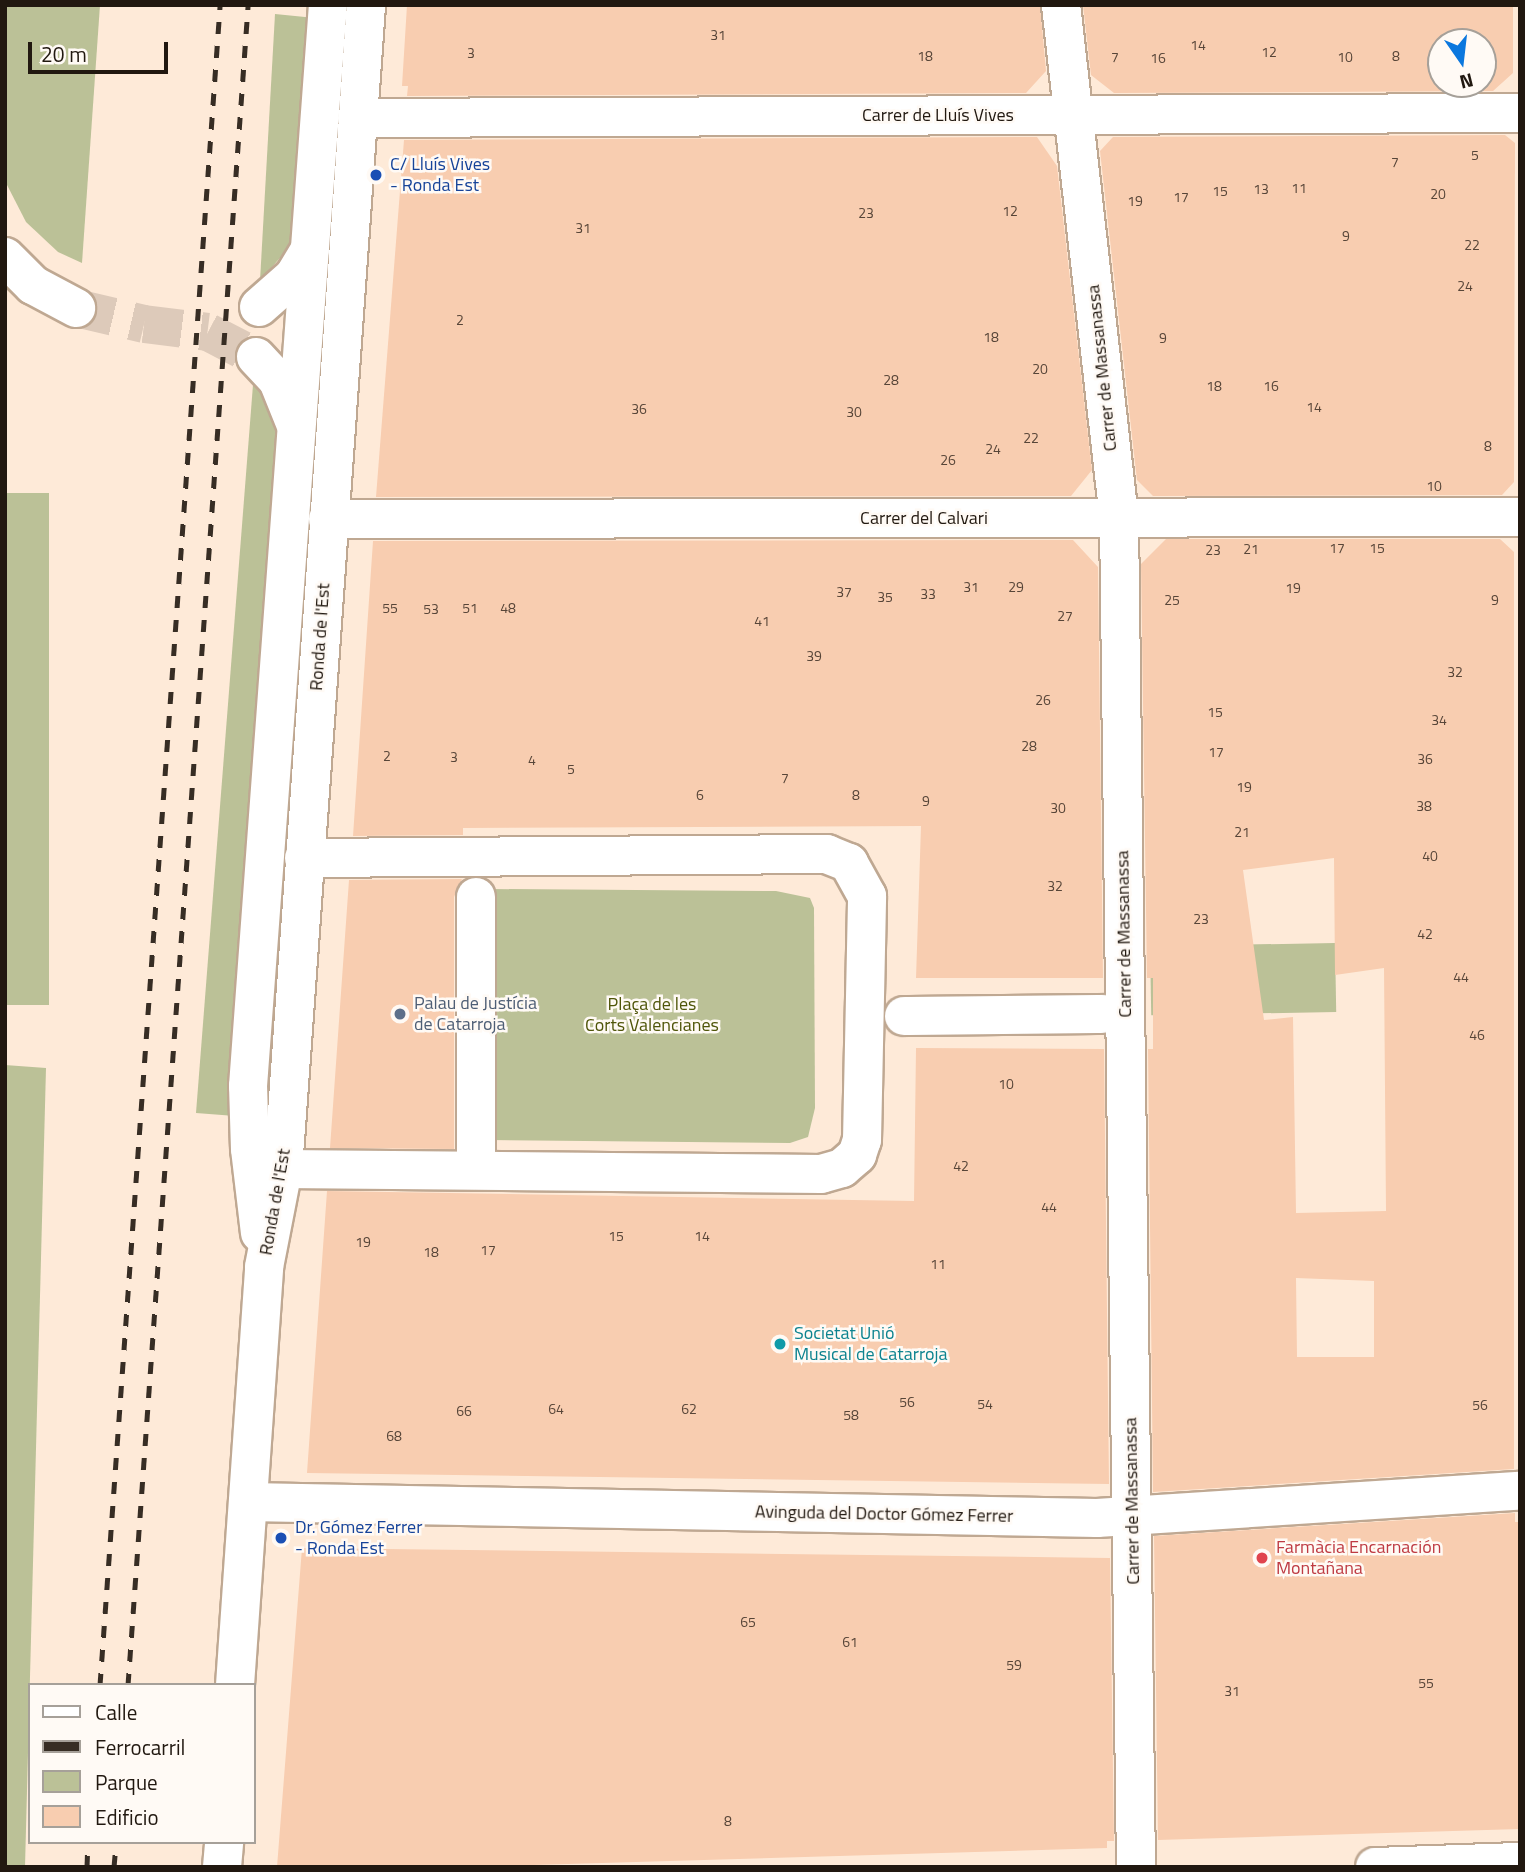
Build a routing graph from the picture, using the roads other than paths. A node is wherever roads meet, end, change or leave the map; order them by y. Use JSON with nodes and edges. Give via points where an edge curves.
{"nodes":[{"id":1,"x":328,"y":5,"type":"edge"},
{"id":2,"x":366,"y":5,"type":"edge"},
{"id":3,"x":1061,"y":5,"type":"edge"},
{"id":4,"x":1520,"y":113,"type":"edge"},
{"id":5,"x":1073,"y":114,"type":"junction"},
{"id":6,"x":357,"y":118,"type":"junction"},
{"id":7,"x":311,"y":247,"type":"junction"},
{"id":8,"x":5,"y":257,"type":"edge"},
{"id":9,"x":76,"y":307,"type":"tunnel mouth"},
{"id":10,"x":259,"y":307,"type":"dead end"},
{"id":11,"x":256,"y":357,"type":"tunnel mouth"},
{"id":12,"x":296,"y":428,"type":"junction"},
{"id":13,"x":1520,"y":517,"type":"edge"},
{"id":14,"x":1119,"y":518,"type":"junction"},
{"id":15,"x":328,"y":519,"type":"junction"},
{"id":16,"x":304,"y":858,"type":"junction"},
{"id":17,"x":476,"y":897,"type":"dead end"},
{"id":18,"x":1102,"y":1014,"type":"dead end"},
{"id":19,"x":904,"y":1016,"type":"dead end"},
{"id":20,"x":283,"y":1169,"type":"junction"},
{"id":21,"x":476,"y":1170,"type":"junction"},
{"id":22,"x":264,"y":1267,"type":"junction"},
{"id":23,"x":1520,"y":1491,"type":"edge"},
{"id":24,"x":248,"y":1502,"type":"junction"},
{"id":25,"x":1132,"y":1518,"type":"junction"},
{"id":26,"x":235,"y":1683,"type":"edge"},
{"id":27,"x":224,"y":1844,"type":"edge"},
{"id":28,"x":1520,"y":1862,"type":"edge"},
{"id":29,"x":1390,"y":1866,"type":"edge"},
{"id":30,"x":222,"y":1867,"type":"edge"},
{"id":31,"x":1136,"y":1867,"type":"edge"}],
"edges":[{"from":1,"to":7,"type":"street","name":"Ronda de l'Est"},
{"from":2,"to":6,"type":"street","name":"Ronda de l'Est"},
{"from":3,"to":5,"type":"street","name":"Carrer de Massanassa"},
{"from":4,"to":5,"type":"street","name":"Carrer de Lluís Vives"},
{"from":5,"to":6,"type":"street","name":"Carrer de Lluís Vives"},
{"from":5,"to":14,"type":"street","name":"Carrer de Massanassa"},
{"from":6,"to":15,"type":"street","name":"Ronda de l'Est"},
{"from":7,"to":10,"type":"street","via":[[294,276]]},
{"from":7,"to":12,"type":"street","name":"Ronda de l'Est"},
{"from":8,"to":9,"type":"street","via":[[33,285]]},
{"from":11,"to":12,"type":"street","via":[[278,381]]},
{"from":12,"to":22,"type":"street","name":"Ronda de l'Est","via":[[248,1086],[250,1149]]},
{"from":13,"to":14,"type":"street","name":"Carrer del Calvari"},
{"from":14,"to":15,"type":"street","name":"Carrer del Calvari"},
{"from":14,"to":25,"type":"street","name":"Carrer de Massanassa"},
{"from":15,"to":16,"type":"street","name":"Ronda de l'Est"},
{"from":16,"to":20,"type":"street","name":"Ronda de l'Est"},
{"from":16,"to":21,"type":"street","via":[[827,854],[849,863],[861,878],[867,896],[862,1140],[857,1155],[842,1168],[821,1174]]},
{"from":17,"to":21,"type":"street"},
{"from":18,"to":19,"type":"street"},
{"from":20,"to":21,"type":"street"},
{"from":20,"to":22,"type":"street","name":"Ronda de l'Est"},
{"from":22,"to":24,"type":"street","name":"Ronda de l'Est"},
{"from":23,"to":25,"type":"street","name":"Avinguda del Doctor Gómez Ferrer"},
{"from":24,"to":25,"type":"street","name":"Avinguda del Doctor Gómez Ferrer"},
{"from":24,"to":26,"type":"street","name":"Ronda de l'Est"},
{"from":25,"to":31,"type":"street","name":"Carrer de Massanassa"},
{"from":27,"to":30,"type":"street"},
{"from":28,"to":29,"type":"street"}]}
